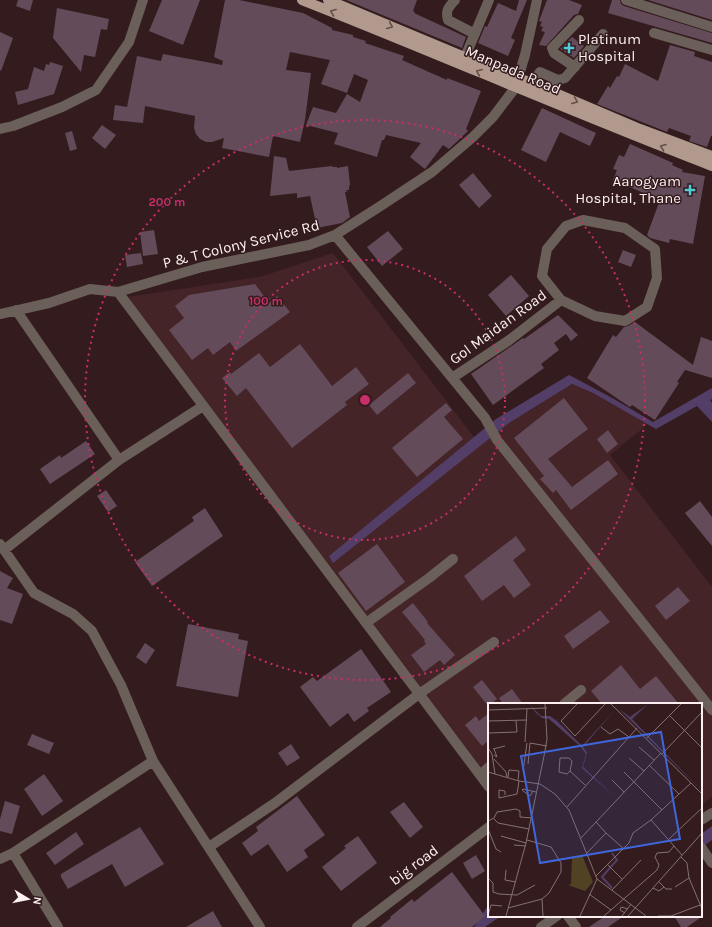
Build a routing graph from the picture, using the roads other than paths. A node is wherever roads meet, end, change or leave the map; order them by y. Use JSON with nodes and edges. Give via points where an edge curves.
{"nodes":[{"id":1,"x":143,"y":0,"type":"edge"},
{"id":2,"x":302,"y":0,"type":"edge"},
{"id":3,"x":328,"y":0,"type":"edge"},
{"id":4,"x":455,"y":0,"type":"edge"},
{"id":5,"x":489,"y":0,"type":"edge"},
{"id":6,"x":537,"y":0,"type":"edge"},
{"id":7,"x":626,"y":0,"type":"edge"},
{"id":8,"x":365,"y":20,"type":"junction"},
{"id":9,"x":579,"y":20,"type":"dead end"},
{"id":10,"x":712,"y":27,"type":"edge"},
{"id":11,"x":654,"y":33,"type":"dead end"},
{"id":12,"x":475,"y":34,"type":"junction"},
{"id":13,"x":603,"y":34,"type":"dead end"},
{"id":14,"x":712,"y":50,"type":"edge"},
{"id":15,"x":444,"y":53,"type":"junction"},
{"id":16,"x":465,"y":57,"type":"junction"},
{"id":17,"x":575,"y":67,"type":"junction"},
{"id":18,"x":518,"y":77,"type":"junction"},
{"id":19,"x":558,"y":80,"type":"junction"},
{"id":20,"x":532,"y":82,"type":"junction"},
{"id":21,"x":515,"y":88,"type":"junction"},
{"id":22,"x":549,"y":90,"type":"junction"},
{"id":23,"x":527,"y":92,"type":"junction"},
{"id":24,"x":591,"y":108,"type":"junction"},
{"id":25,"x":587,"y":118,"type":"junction"},
{"id":26,"x":0,"y":129,"type":"edge"},
{"id":27,"x":686,"y":152,"type":"junction"},
{"id":28,"x":712,"y":156,"type":"edge"},
{"id":29,"x":712,"y":166,"type":"edge"},
{"id":30,"x":335,"y":235,"type":"junction"},
{"id":31,"x":118,"y":292,"type":"junction"},
{"id":32,"x":561,"y":300,"type":"junction"},
{"id":33,"x":16,"y":310,"type":"junction"},
{"id":34,"x":0,"y":314,"type":"edge"},
{"id":35,"x":452,"y":378,"type":"junction"},
{"id":36,"x":203,"y":406,"type":"junction"},
{"id":37,"x":119,"y":460,"type":"junction"},
{"id":38,"x":2,"y":547,"type":"edge"},
{"id":39,"x":453,"y":559,"type":"dead end"},
{"id":40,"x":366,"y":623,"type":"junction"},
{"id":41,"x":494,"y":642,"type":"dead end"},
{"id":42,"x":581,"y":690,"type":"dead end"},
{"id":43,"x":419,"y":694,"type":"junction"},
{"id":44,"x":565,"y":703,"type":"edge"},
{"id":45,"x":712,"y":710,"type":"edge"},
{"id":46,"x":154,"y":761,"type":"junction"},
{"id":47,"x":488,"y":768,"type":"edge"},
{"id":48,"x":480,"y":775,"type":"junction"},
{"id":49,"x":488,"y":786,"type":"edge"},
{"id":50,"x":712,"y":813,"type":"edge"},
{"id":51,"x":702,"y":819,"type":"edge"},
{"id":52,"x":488,"y":828,"type":"edge"},
{"id":53,"x":209,"y":847,"type":"junction"},
{"id":54,"x":702,"y":849,"type":"edge"},
{"id":55,"x":13,"y":853,"type":"junction"},
{"id":56,"x":0,"y":859,"type":"edge"},
{"id":57,"x":712,"y":863,"type":"edge"},
{"id":58,"x":556,"y":917,"type":"edge"},
{"id":59,"x":569,"y":917,"type":"edge"},
{"id":60,"x":58,"y":927,"type":"edge"},
{"id":61,"x":260,"y":927,"type":"edge"},
{"id":62,"x":357,"y":927,"type":"edge"},
{"id":63,"x":541,"y":927,"type":"edge"},
{"id":64,"x":576,"y":927,"type":"edge"}],
"edges":[{"from":1,"to":26,"type":"street","via":[[129,42],[96,90],[62,107]]},
{"from":8,"to":2,"type":"main road","name":"Manpada Road","one_way":true},
{"from":3,"to":8,"type":"main road","name":"Manpada Road"},
{"from":4,"to":12,"type":"street","via":[[447,8],[448,20]]},
{"from":5,"to":12,"type":"street"},
{"from":6,"to":18,"type":"street","name":"P & T Colony Service Rd"},
{"from":7,"to":10,"type":"street"},
{"from":8,"to":15,"type":"main road","name":"Manpada Road"},
{"from":9,"to":17,"type":"street","via":[[552,48],[554,53]]},
{"from":11,"to":14,"type":"street"},
{"from":12,"to":16,"type":"street"},
{"from":13,"to":17,"type":"street"},
{"from":15,"to":16,"type":"main road","name":"Manpada Road"},
{"from":21,"to":15,"type":"main road","name":"Manpada Road","one_way":true},
{"from":16,"to":18,"type":"main road","name":"Manpada Road"},
{"from":17,"to":19,"type":"street","via":[[565,78]]},
{"from":18,"to":20,"type":"main road","name":"Manpada Road"},
{"from":18,"to":21,"type":"street","name":"P & T Colony Service Rd"},
{"from":19,"to":20,"type":"street","via":[[540,72]]},
{"from":19,"to":22,"type":"street"},
{"from":20,"to":22,"type":"main road","name":"Manpada Road"},
{"from":20,"to":23,"type":"street"},
{"from":21,"to":23,"type":"main road","name":"Manpada Road"},
{"from":21,"to":30,"type":"street","name":"P & T Colony Service Rd","via":[[493,117],[432,172]]},
{"from":22,"to":24,"type":"main road","name":"Manpada Road","one_way":true},
{"from":23,"to":25,"type":"main road","name":"Manpada Road"},
{"from":24,"to":25,"type":"main road"},
{"from":24,"to":27,"type":"main road","name":"Manpada Road"},
{"from":27,"to":25,"type":"main road","name":"Manpada Road","one_way":true},
{"from":27,"to":28,"type":"main road","name":"Manpada Road"},
{"from":27,"to":29,"type":"main road","name":"Manpada Road"},
{"from":30,"to":31,"type":"street","name":"P & T Colony Service Rd","via":[[309,245],[202,267]]},
{"from":30,"to":35,"type":"street"},
{"from":31,"to":33,"type":"street","via":[[90,289],[49,303]]},
{"from":31,"to":36,"type":"street"},
{"from":32,"to":32,"type":"street","name":"Gol Maidan Road","via":[[595,316],[625,321],[647,307],[657,278],[655,249],[624,228],[584,220],[566,226],[547,248],[542,276]]},
{"from":32,"to":35,"type":"street","name":"Gol Maidan Road","via":[[508,341]]},
{"from":33,"to":34,"type":"street"},
{"from":33,"to":37,"type":"street"},
{"from":35,"to":45,"type":"street","via":[[485,418],[497,440]]},
{"from":36,"to":37,"type":"street"},
{"from":36,"to":40,"type":"street"},
{"from":37,"to":38,"type":"street"},
{"from":38,"to":46,"type":"street","via":[[34,593],[73,614],[92,632],[121,685]]},
{"from":39,"to":40,"type":"street"},
{"from":40,"to":43,"type":"street"},
{"from":41,"to":43,"type":"street"},
{"from":42,"to":44,"type":"street"},
{"from":43,"to":48,"type":"street"},
{"from":43,"to":53,"type":"street","via":[[274,803]]},
{"from":46,"to":53,"type":"street"},
{"from":46,"to":55,"type":"street"},
{"from":47,"to":48,"type":"street"},
{"from":48,"to":49,"type":"street"},
{"from":50,"to":51,"type":"street"},
{"from":52,"to":62,"type":"street","name":"big road"},
{"from":53,"to":61,"type":"street"},
{"from":54,"to":57,"type":"street"},
{"from":55,"to":56,"type":"street"},
{"from":55,"to":60,"type":"street"},
{"from":58,"to":63,"type":"street"},
{"from":59,"to":64,"type":"street"}]}
